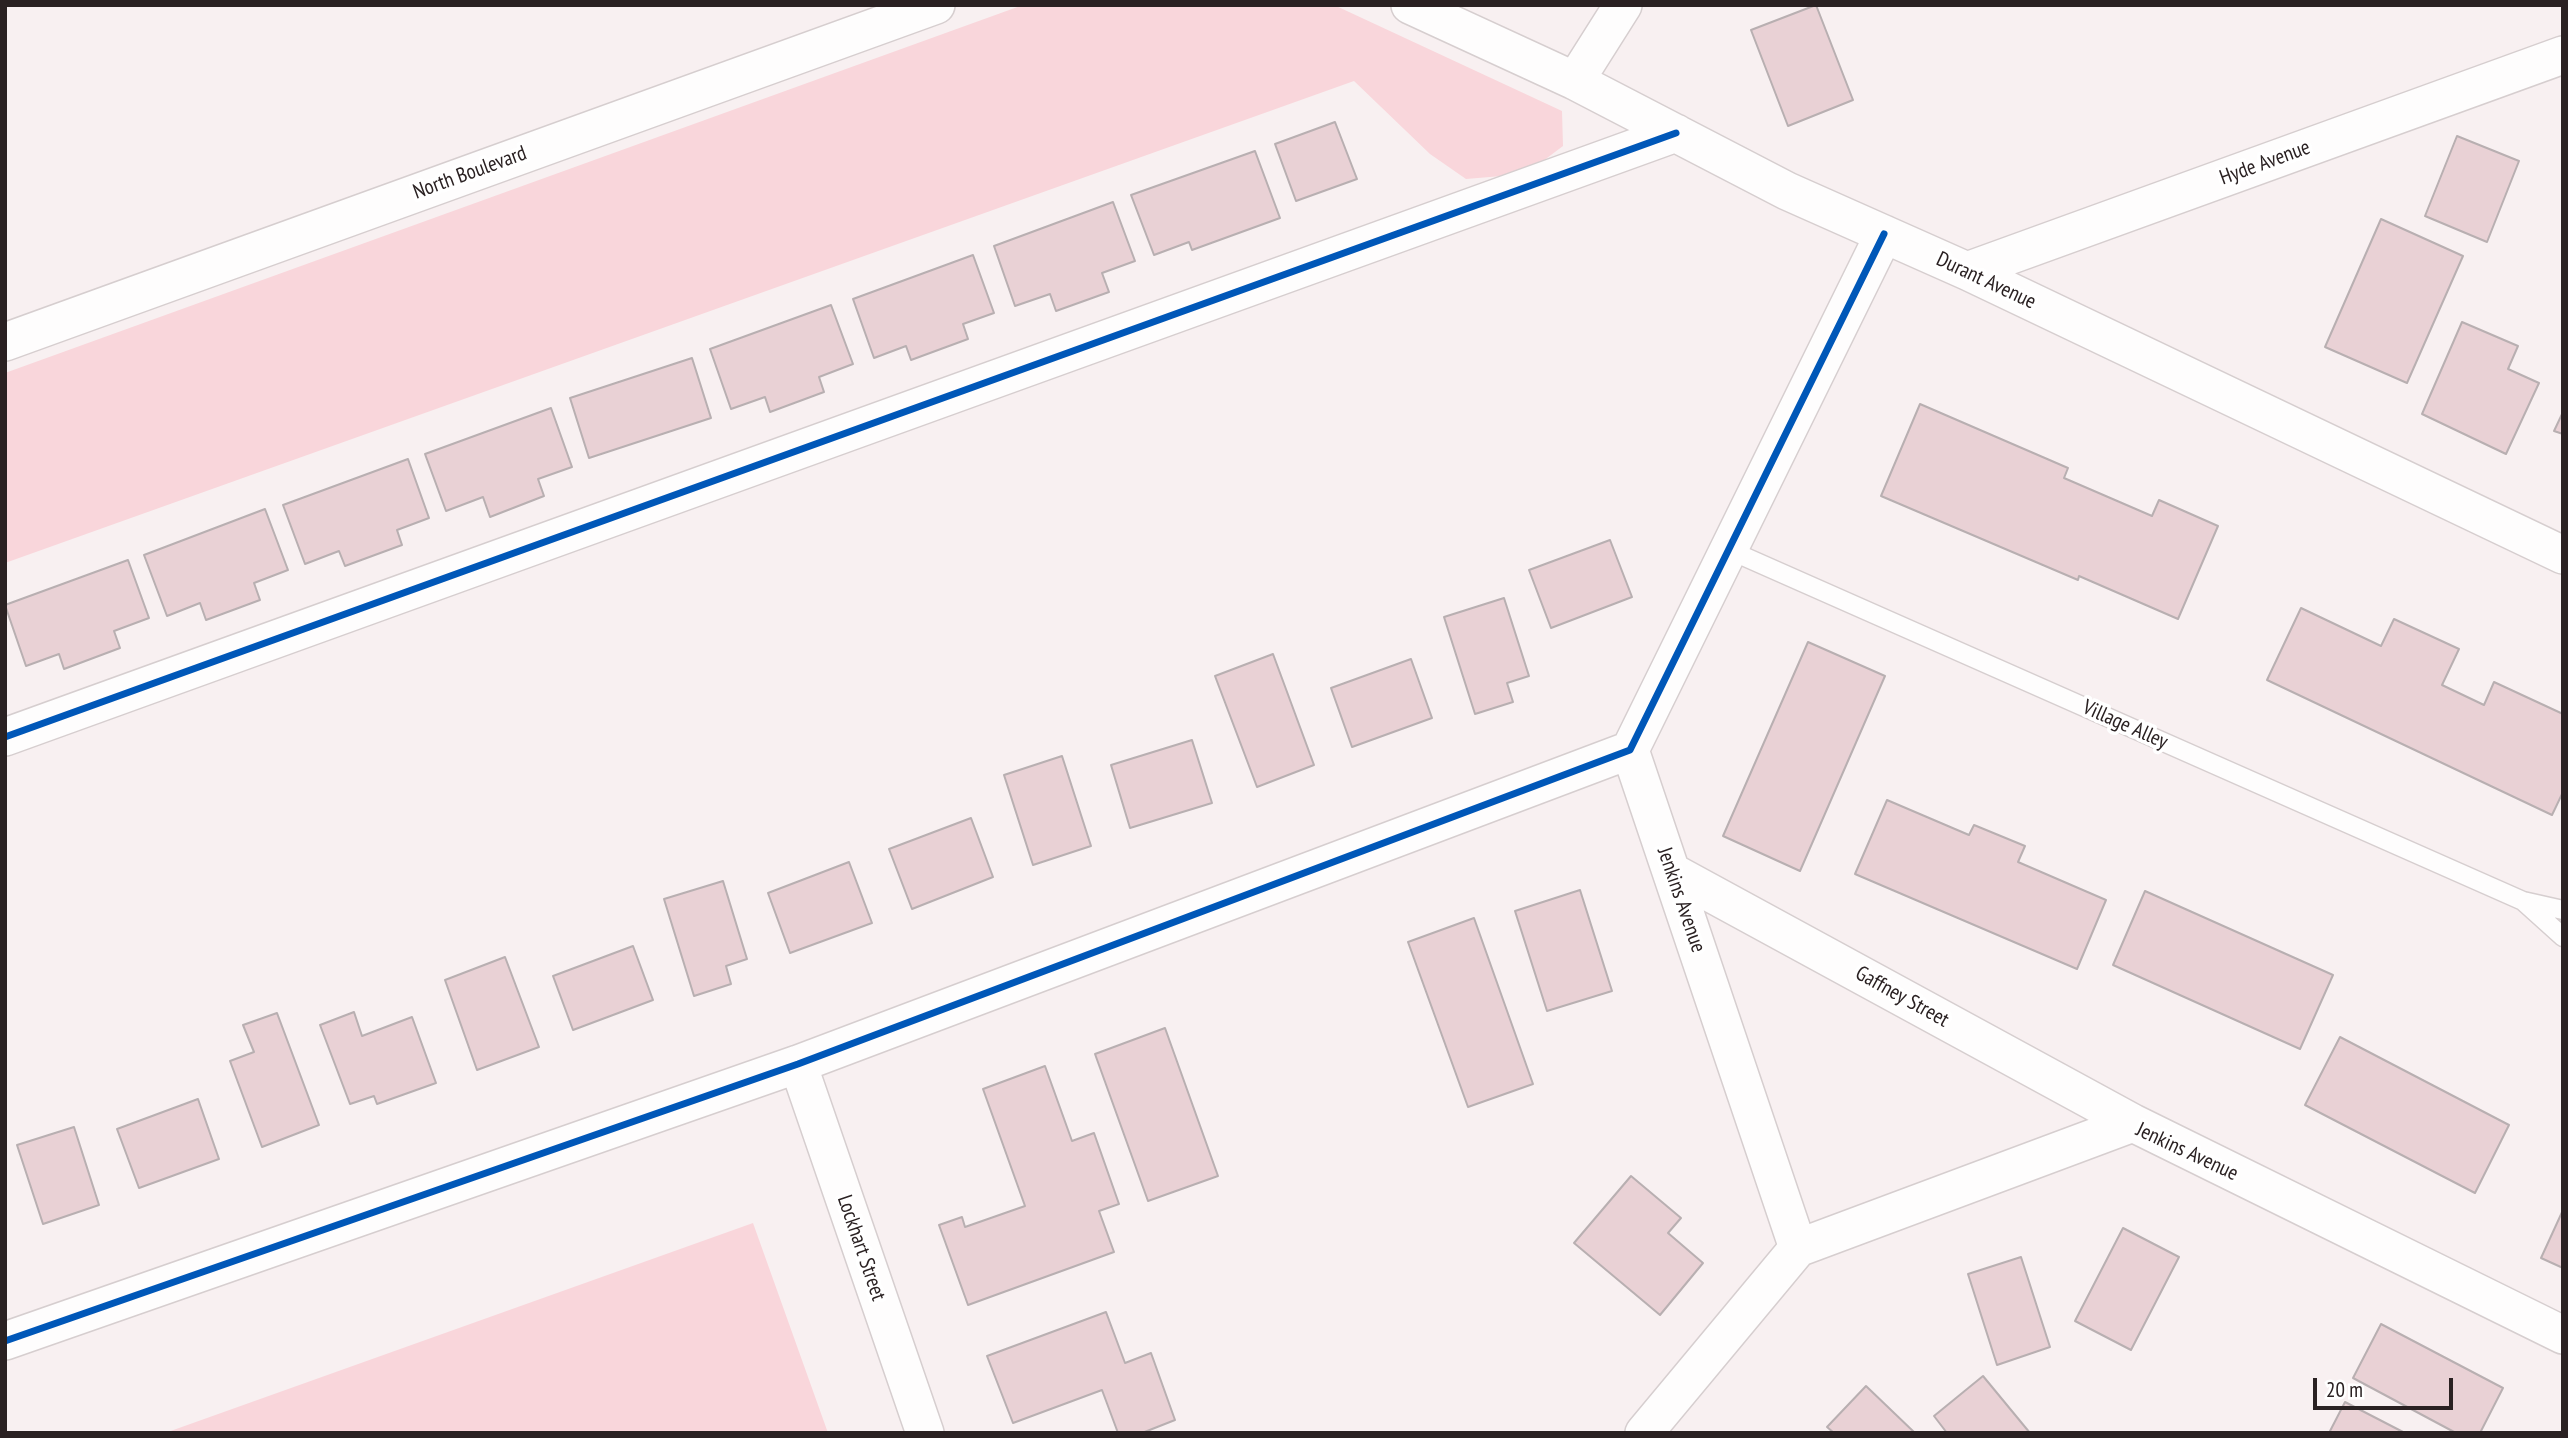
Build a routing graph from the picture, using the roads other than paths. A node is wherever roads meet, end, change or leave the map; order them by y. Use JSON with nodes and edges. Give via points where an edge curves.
{"nodes":[{"id":1,"x":936,"y":5,"type":"edge"},
{"id":2,"x":1410,"y":5,"type":"edge"},
{"id":3,"x":1623,"y":5,"type":"edge"},
{"id":4,"x":2563,"y":55,"type":"edge"},
{"id":5,"x":1575,"y":80,"type":"junction"},
{"id":6,"x":1676,"y":133,"type":"junction"},
{"id":7,"x":1884,"y":234,"type":"junction"},
{"id":8,"x":1966,"y":271,"type":"junction"},
{"id":9,"x":5,"y":342,"type":"edge"},
{"id":10,"x":1727,"y":549,"type":"junction"},
{"id":11,"x":2563,"y":555,"type":"edge"},
{"id":12,"x":5,"y":737,"type":"edge"},
{"id":13,"x":1630,"y":750,"type":"junction"},
{"id":14,"x":1672,"y":872,"type":"junction"},
{"id":15,"x":2524,"y":901,"type":"junction"},
{"id":16,"x":2563,"y":910,"type":"edge"},
{"id":17,"x":2563,"y":937,"type":"edge"},
{"id":18,"x":798,"y":1064,"type":"junction"},
{"id":19,"x":2133,"y":1123,"type":"junction"},
{"id":20,"x":1798,"y":1248,"type":"junction"},
{"id":21,"x":2563,"y":1335,"type":"edge"},
{"id":22,"x":5,"y":1341,"type":"edge"},
{"id":23,"x":925,"y":1433,"type":"edge"},
{"id":24,"x":1644,"y":1433,"type":"edge"}],
"edges":[{"from":1,"to":9,"type":"street","name":"North Boulevard"},
{"from":2,"to":5,"type":"street","name":"Durant Avenue"},
{"from":3,"to":5,"type":"street"},
{"from":4,"to":8,"type":"street","name":"Hyde Avenue"},
{"from":5,"to":6,"type":"street","name":"Durant Avenue"},
{"from":6,"to":7,"type":"street","name":"Durant Avenue","via":[[1787,191]]},
{"from":6,"to":12,"type":"street"},
{"from":7,"to":8,"type":"street","name":"Durant Avenue"},
{"from":7,"to":10,"type":"street"},
{"from":8,"to":11,"type":"street","name":"Durant Avenue"},
{"from":10,"to":13,"type":"street"},
{"from":10,"to":15,"type":"lane","name":"Village Alley"},
{"from":13,"to":14,"type":"street","name":"Jenkins Avenue"},
{"from":13,"to":18,"type":"street"},
{"from":14,"to":19,"type":"street","name":"Gaffney Street"},
{"from":14,"to":20,"type":"street","name":"Jenkins Avenue"},
{"from":15,"to":16,"type":"lane","name":"Village Alley"},
{"from":15,"to":17,"type":"lane","name":"Village Alley"},
{"from":18,"to":22,"type":"street"},
{"from":18,"to":23,"type":"street","name":"Lockhart Street"},
{"from":19,"to":20,"type":"street","name":"Jenkins Avenue"},
{"from":19,"to":21,"type":"street","name":"Jenkins Avenue"},
{"from":20,"to":24,"type":"street","name":"Jenkins Avenue"}]}
